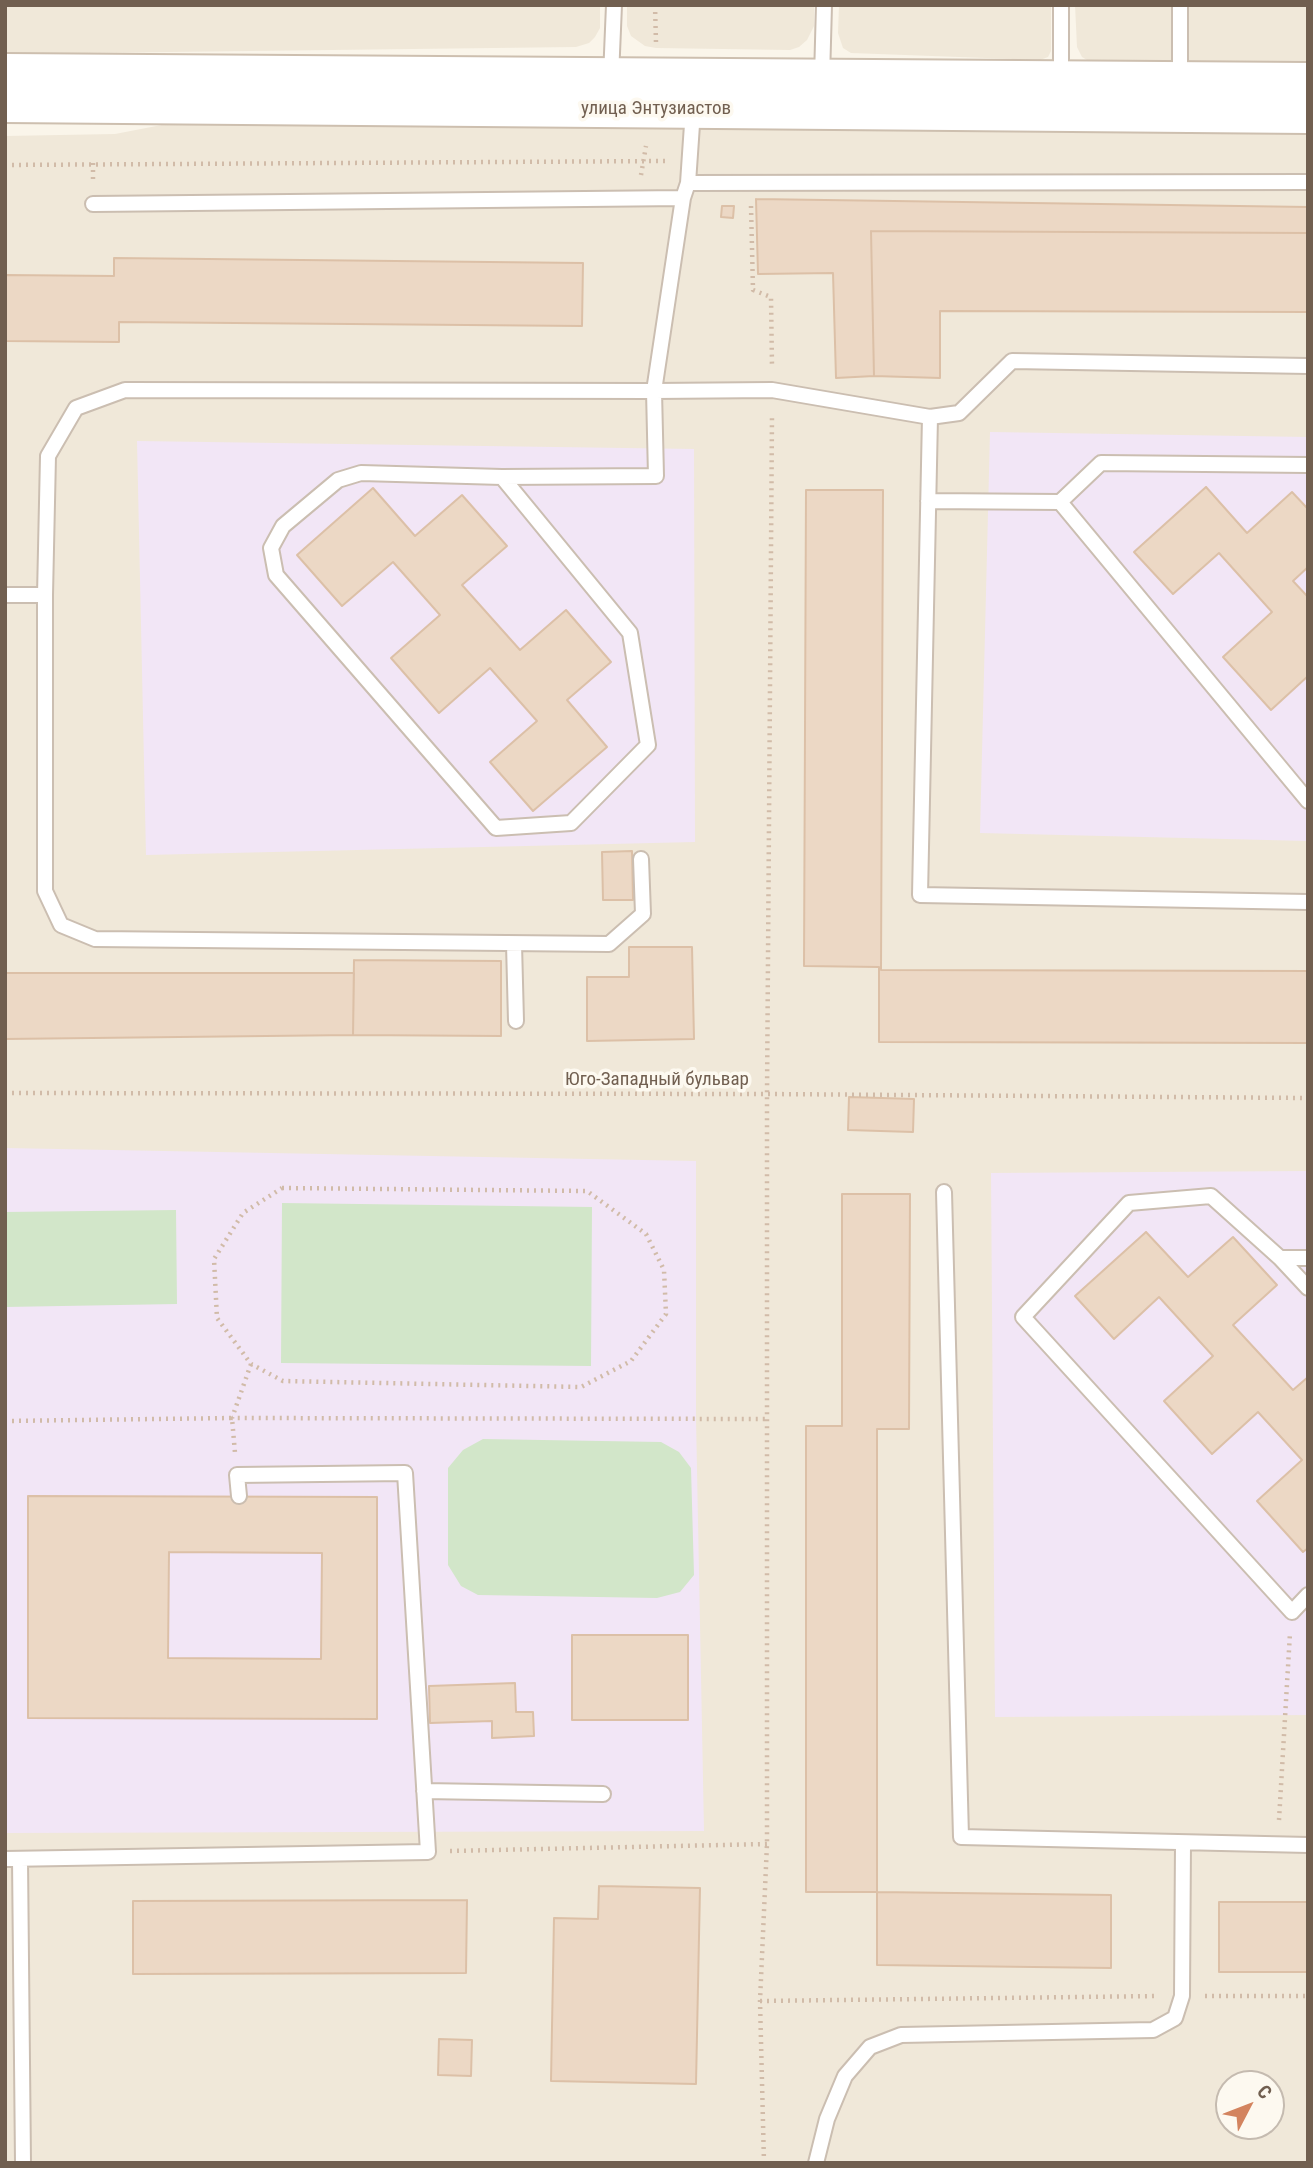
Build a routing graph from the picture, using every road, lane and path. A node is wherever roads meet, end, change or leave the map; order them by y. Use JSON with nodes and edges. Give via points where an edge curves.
{"nodes":[{"id":1,"x":614,"y":5,"type":"edge"},
{"id":2,"x":655,"y":5,"type":"edge"},
{"id":3,"x":824,"y":5,"type":"edge"},
{"id":4,"x":1061,"y":5,"type":"edge"},
{"id":5,"x":1180,"y":5,"type":"edge"},
{"id":6,"x":656,"y":48,"type":"dead end"},
{"id":7,"x":5,"y":73,"type":"edge"},
{"id":8,"x":1181,"y":82,"type":"junction"},
{"id":9,"x":1308,"y":82,"type":"edge"},
{"id":10,"x":611,"y":93,"type":"junction"},
{"id":11,"x":695,"y":93,"type":"junction"},
{"id":12,"x":822,"y":94,"type":"junction"},
{"id":13,"x":1061,"y":96,"type":"junction"},
{"id":14,"x":5,"y":103,"type":"edge"},
{"id":15,"x":1308,"y":114,"type":"edge"},
{"id":16,"x":647,"y":134,"type":"dead end"},
{"id":17,"x":643,"y":161,"type":"junction"},
{"id":18,"x":5,"y":165,"type":"edge"},
{"id":19,"x":1308,"y":182,"type":"edge"},
{"id":20,"x":688,"y":183,"type":"junction"},
{"id":21,"x":751,"y":183,"type":"junction"},
{"id":22,"x":638,"y":198,"type":"junction"},
{"id":23,"x":683,"y":198,"type":"junction"},
{"id":24,"x":93,"y":204,"type":"dead end"},
{"id":25,"x":1308,"y":366,"type":"edge"},
{"id":26,"x":772,"y":390,"type":"junction"},
{"id":27,"x":654,"y":391,"type":"junction"},
{"id":28,"x":930,"y":417,"type":"junction"},
{"id":29,"x":1308,"y":465,"type":"edge"},
{"id":30,"x":502,"y":477,"type":"junction"},
{"id":31,"x":928,"y":501,"type":"junction"},
{"id":32,"x":1060,"y":502,"type":"junction"},
{"id":33,"x":5,"y":595,"type":"edge"},
{"id":34,"x":45,"y":595,"type":"junction"},
{"id":35,"x":1308,"y":801,"type":"edge"},
{"id":36,"x":641,"y":859,"type":"dead end"},
{"id":37,"x":1308,"y":902,"type":"edge"},
{"id":38,"x":514,"y":944,"type":"junction"},
{"id":39,"x":516,"y":1021,"type":"dead end"},
{"id":40,"x":5,"y":1093,"type":"edge"},
{"id":41,"x":767,"y":1094,"type":"junction"},
{"id":42,"x":1308,"y":1098,"type":"edge"},
{"id":43,"x":944,"y":1192,"type":"dead end"},
{"id":44,"x":1280,"y":1258,"type":"junction"},
{"id":45,"x":1308,"y":1258,"type":"edge"},
{"id":46,"x":1308,"y":1288,"type":"edge"},
{"id":47,"x":251,"y":1364,"type":"junction"},
{"id":48,"x":232,"y":1418,"type":"junction"},
{"id":49,"x":766,"y":1419,"type":"junction"},
{"id":50,"x":5,"y":1421,"type":"edge"},
{"id":51,"x":237,"y":1475,"type":"junction"},
{"id":52,"x":239,"y":1496,"type":"dead end"},
{"id":53,"x":1308,"y":1595,"type":"edge"},
{"id":54,"x":1292,"y":1612,"type":"junction"},
{"id":55,"x":424,"y":1791,"type":"junction"},
{"id":56,"x":603,"y":1794,"type":"dead end"},
{"id":57,"x":1183,"y":1843,"type":"junction"},
{"id":58,"x":767,"y":1844,"type":"junction"},
{"id":59,"x":1277,"y":1844,"type":"junction"},
{"id":60,"x":1308,"y":1845,"type":"edge"},
{"id":61,"x":428,"y":1852,"type":"junction"},
{"id":62,"x":5,"y":1859,"type":"edge"},
{"id":63,"x":20,"y":1859,"type":"junction"},
{"id":64,"x":1182,"y":1996,"type":"junction"},
{"id":65,"x":1308,"y":1996,"type":"edge"},
{"id":66,"x":760,"y":2001,"type":"junction"},
{"id":67,"x":23,"y":2163,"type":"edge"},
{"id":68,"x":764,"y":2163,"type":"edge"},
{"id":69,"x":816,"y":2163,"type":"edge"}],
"edges":[{"from":1,"to":10,"type":"lane"},
{"from":2,"to":6,"type":"path"},
{"from":3,"to":12,"type":"lane"},
{"from":4,"to":13,"type":"lane"},
{"from":5,"to":8,"type":"lane"},
{"from":7,"to":10,"type":"main road","name":"улица Энтузиастов"},
{"from":8,"to":9,"type":"main road","name":"улица Энтузиастов"},
{"from":8,"to":13,"type":"main road","name":"улица Энтузиастов"},
{"from":10,"to":11,"type":"main road","name":"улица Энтузиастов"},
{"from":10,"to":14,"type":"main road","name":"улица Энтузиастов"},
{"from":11,"to":12,"type":"main road","name":"улица Энтузиастов"},
{"from":11,"to":20,"type":"lane"},
{"from":12,"to":13,"type":"main road","name":"улица Энтузиастов"},
{"from":13,"to":15,"type":"main road","name":"улица Энтузиастов"},
{"from":16,"to":17,"type":"path"},
{"from":17,"to":18,"type":"path"},
{"from":17,"to":22,"type":"path"},
{"from":19,"to":21,"type":"lane"},
{"from":20,"to":21,"type":"lane"},
{"from":20,"to":23,"type":"lane"},
{"from":21,"to":26,"type":"path","via":[[752,290],[771,297]]},
{"from":22,"to":23,"type":"lane"},
{"from":22,"to":24,"type":"lane"},
{"from":23,"to":27,"type":"lane"},
{"from":25,"to":28,"type":"lane","via":[[1012,361],[959,413]]},
{"from":26,"to":27,"type":"lane"},
{"from":26,"to":28,"type":"lane"},
{"from":26,"to":41,"type":"path"},
{"from":27,"to":30,"type":"lane","via":[[656,476]]},
{"from":27,"to":34,"type":"lane","via":[[125,390],[76,408],[48,456]]},
{"from":28,"to":31,"type":"lane"},
{"from":29,"to":32,"type":"lane","via":[[1101,463]]},
{"from":30,"to":30,"type":"lane","via":[[361,473],[338,480],[283,526],[271,548],[276,575],[496,828],[571,823],[648,745],[630,633]]},
{"from":31,"to":32,"type":"lane"},
{"from":31,"to":37,"type":"lane","via":[[920,895]]},
{"from":32,"to":35,"type":"lane"},
{"from":33,"to":34,"type":"lane"},
{"from":34,"to":38,"type":"lane","via":[[45,891],[61,925],[95,939]]},
{"from":36,"to":38,"type":"lane","via":[[643,914],[610,944]]},
{"from":38,"to":39,"type":"lane"},
{"from":40,"to":41,"type":"path","name":"Юго-Западный бульвар"},
{"from":41,"to":42,"type":"path","name":"Юго-Западный бульвар"},
{"from":41,"to":49,"type":"path"},
{"from":43,"to":57,"type":"lane","via":[[961,1837]]},
{"from":44,"to":45,"type":"lane"},
{"from":44,"to":46,"type":"lane"},
{"from":44,"to":54,"type":"lane","via":[[1211,1196],[1129,1203],[1023,1317]]},
{"from":47,"to":47,"type":"path","via":[[283,1381],[581,1387],[631,1361],[666,1314],[664,1270],[646,1234],[587,1191],[282,1188],[243,1213],[214,1259],[217,1318]]},
{"from":47,"to":48,"type":"path"},
{"from":48,"to":49,"type":"path"},
{"from":48,"to":50,"type":"path"},
{"from":48,"to":51,"type":"path"},
{"from":49,"to":58,"type":"path"},
{"from":51,"to":52,"type":"lane"},
{"from":51,"to":55,"type":"lane","via":[[405,1473]]},
{"from":53,"to":54,"type":"lane"},
{"from":54,"to":59,"type":"path"},
{"from":55,"to":56,"type":"lane"},
{"from":55,"to":61,"type":"lane"},
{"from":57,"to":59,"type":"lane"},
{"from":57,"to":64,"type":"lane"},
{"from":58,"to":61,"type":"path"},
{"from":58,"to":66,"type":"path"},
{"from":59,"to":60,"type":"lane"},
{"from":61,"to":63,"type":"lane"},
{"from":62,"to":63,"type":"lane"},
{"from":63,"to":67,"type":"lane"},
{"from":64,"to":65,"type":"path"},
{"from":64,"to":66,"type":"path"},
{"from":64,"to":69,"type":"lane","via":[[1175,2018],[1153,2030],[901,2035],[870,2047],[845,2076]]},
{"from":66,"to":68,"type":"path"}]}
